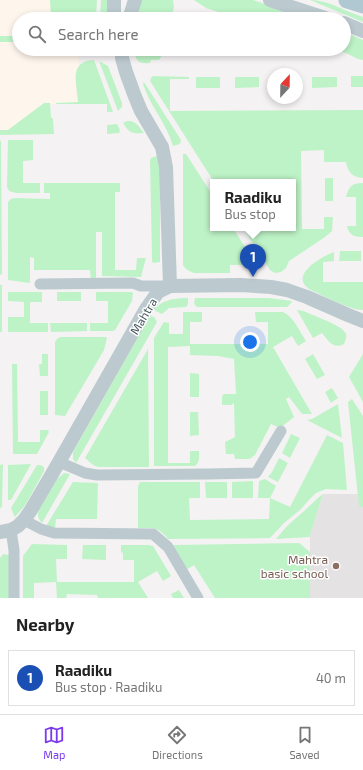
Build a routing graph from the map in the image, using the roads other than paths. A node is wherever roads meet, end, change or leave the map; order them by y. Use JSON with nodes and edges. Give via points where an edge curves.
{"nodes":[{"id":1,"x":114,"y":0,"type":"edge"},
{"id":2,"x":135,"y":0,"type":"edge"},
{"id":3,"x":270,"y":0,"type":"edge"},
{"id":4,"x":292,"y":0,"type":"edge"},
{"id":5,"x":347,"y":0,"type":"edge"},
{"id":6,"x":363,"y":5,"type":"edge"},
{"id":7,"x":114,"y":12,"type":"edge"},
{"id":8,"x":131,"y":12,"type":"edge"},
{"id":9,"x":307,"y":12,"type":"edge"},
{"id":10,"x":319,"y":12,"type":"edge"},
{"id":11,"x":351,"y":26,"type":"edge"},
{"id":12,"x":362,"y":30,"type":"edge"},
{"id":13,"x":122,"y":56,"type":"edge"},
{"id":14,"x":40,"y":284,"type":"dead end"},
{"id":15,"x":170,"y":286,"type":"junction"},
{"id":16,"x":363,"y":321,"type":"edge"},
{"id":17,"x":281,"y":430,"type":"dead end"},
{"id":18,"x":59,"y":462,"type":"junction"},
{"id":19,"x":24,"y":520,"type":"junction"},
{"id":20,"x":5,"y":531,"type":"edge"},
{"id":21,"x":14,"y":598,"type":"edge"},
{"id":22,"x":198,"y":598,"type":"edge"}],
"edges":[{"from":1,"to":7,"type":"street"},
{"from":2,"to":8,"type":"street"},
{"from":3,"to":9,"type":"street"},
{"from":4,"to":10,"type":"street"},
{"from":5,"to":6,"type":"main road"},
{"from":11,"to":12,"type":"street"},
{"from":13,"to":15,"type":"street","via":[[141,111],[162,147],[166,167]]},
{"from":14,"to":15,"type":"street","via":[[133,283],[141,286]]},
{"from":15,"to":16,"type":"street","via":[[241,285],[287,290]]},
{"from":15,"to":18,"type":"street","name":"Mahtra","via":[[158,292],[146,309]]},
{"from":17,"to":18,"type":"street","via":[[256,473],[97,475]]},
{"from":18,"to":19,"type":"street","name":"Mahtra"},
{"from":19,"to":20,"type":"street","name":"Mahtra","via":[[18,526]]},
{"from":19,"to":22,"type":"street","via":[[54,533],[153,534],[168,547]]},
{"from":20,"to":21,"type":"street","via":[[14,550]]}]}
